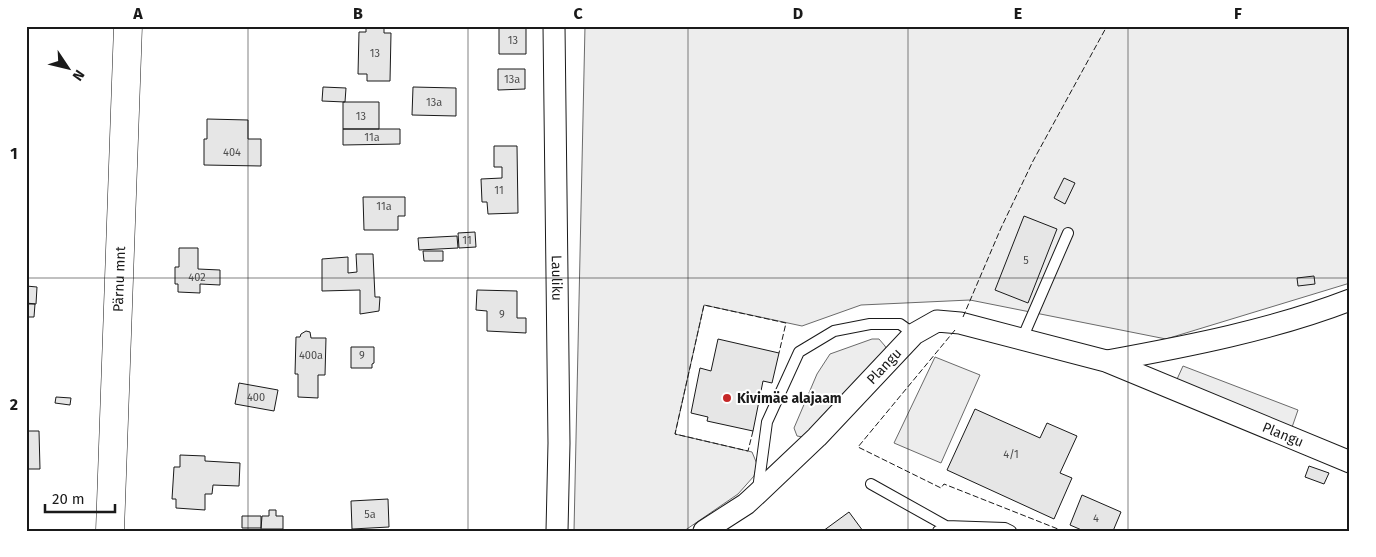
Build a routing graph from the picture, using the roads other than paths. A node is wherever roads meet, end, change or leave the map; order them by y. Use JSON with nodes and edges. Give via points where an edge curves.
{"nodes":[{"id":1,"x":128,"y":26,"type":"edge"},
{"id":2,"x":554,"y":26,"type":"edge"},
{"id":3,"x":1068,"y":232,"type":"dead end"},
{"id":4,"x":1350,"y":300,"type":"edge"},
{"id":5,"x":914,"y":334,"type":"junction"},
{"id":6,"x":1022,"y":339,"type":"junction"},
{"id":7,"x":1106,"y":361,"type":"junction"},
{"id":8,"x":1350,"y":462,"type":"edge"},
{"id":9,"x":871,"y":484,"type":"dead end"},
{"id":10,"x":758,"y":493,"type":"junction"},
{"id":11,"x":942,"y":528,"type":"edge"},
{"id":12,"x":110,"y":531,"type":"edge"},
{"id":13,"x":557,"y":531,"type":"edge"},
{"id":14,"x":704,"y":531,"type":"edge"},
{"id":15,"x":1011,"y":531,"type":"edge"}],
"edges":[{"from":1,"to":12,"type":"main road","name":"Pärnu mnt"},
{"from":2,"to":13,"type":"street","name":"Lauliku"},
{"from":3,"to":6,"type":"lane"},
{"from":4,"to":7,"type":"street","name":"Plangu","via":[[1317,313],[1200,344]]},
{"from":5,"to":6,"type":"street","name":"Plangu","via":[[937,321],[960,323]]},
{"from":5,"to":10,"type":"street","name":"Plangu","via":[[818,437]]},
{"from":5,"to":10,"type":"lane","via":[[900,324],[870,324],[834,332],[799,352],[767,422]]},
{"from":6,"to":7,"type":"street","name":"Plangu"},
{"from":7,"to":8,"type":"street","name":"Plangu"},
{"from":9,"to":11,"type":"lane"},
{"from":10,"to":14,"type":"street","name":"Plangu"},
{"from":11,"to":15,"type":"lane","via":[[1004,528]]}]}
